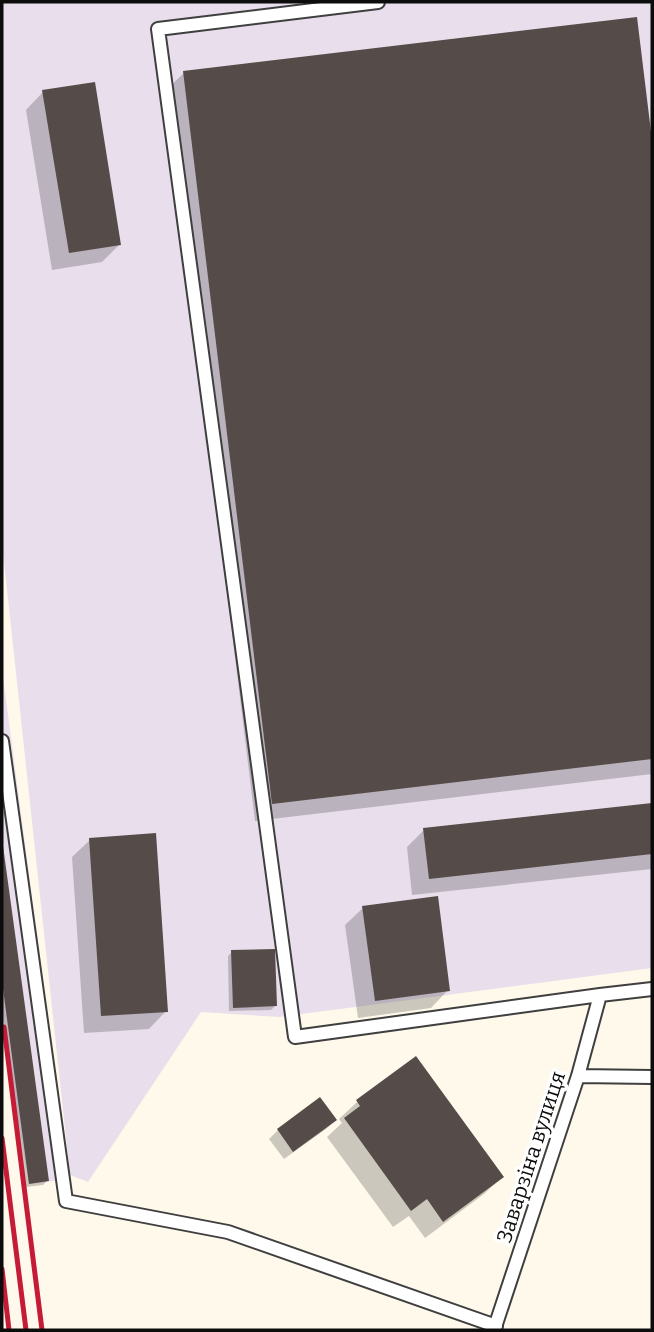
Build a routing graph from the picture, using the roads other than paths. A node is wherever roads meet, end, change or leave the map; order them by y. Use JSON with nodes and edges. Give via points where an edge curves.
{"nodes":[{"id":1,"x":378,"y":2,"type":"edge"},
{"id":2,"x":2,"y":741,"type":"edge"},
{"id":3,"x":652,"y":989,"type":"edge"},
{"id":4,"x":600,"y":995,"type":"junction"},
{"id":5,"x":578,"y":1076,"type":"junction"},
{"id":6,"x":652,"y":1077,"type":"edge"},
{"id":7,"x":495,"y":1328,"type":"edge"}],
"edges":[{"from":1,"to":4,"type":"lane","via":[[158,29],[295,1037]]},
{"from":2,"to":7,"type":"lane","via":[[66,1201],[228,1232]]},
{"from":3,"to":4,"type":"lane"},
{"from":4,"to":5,"type":"lane","name":"Заварзіна вулиця"},
{"from":5,"to":6,"type":"lane"},
{"from":5,"to":7,"type":"lane","name":"Заварзіна вулиця"}]}
